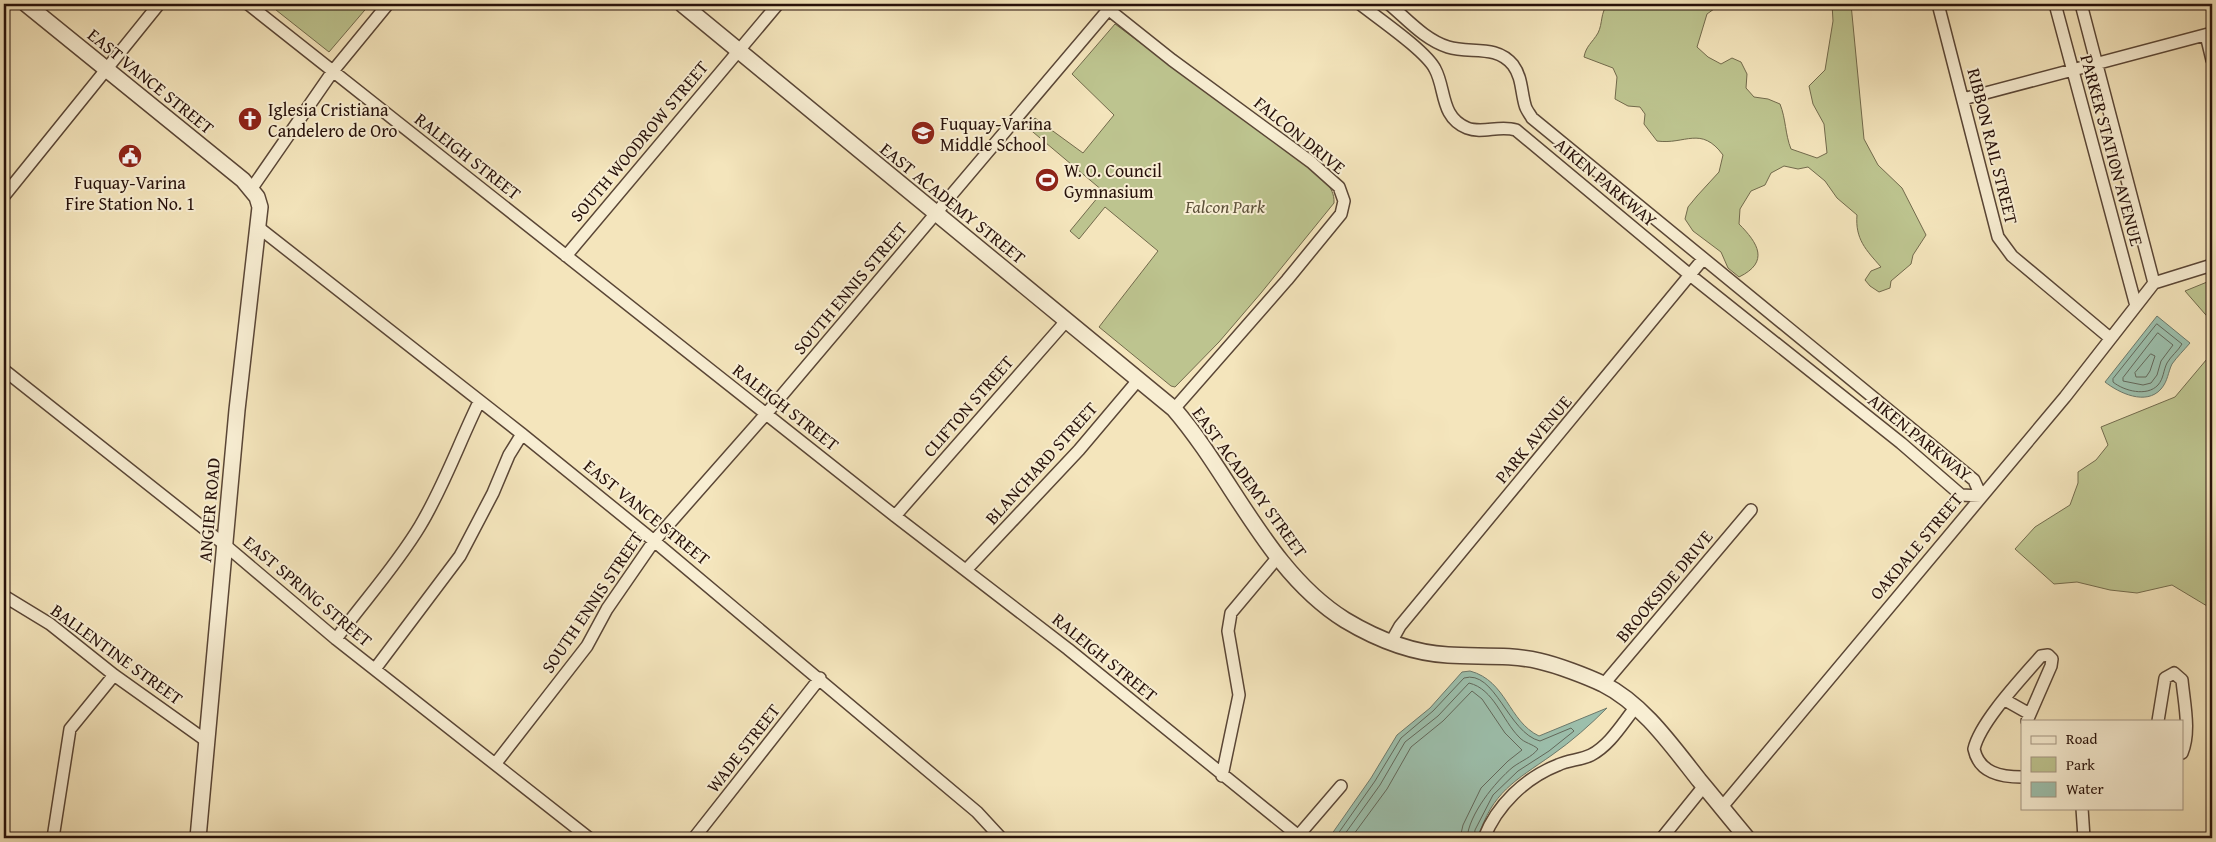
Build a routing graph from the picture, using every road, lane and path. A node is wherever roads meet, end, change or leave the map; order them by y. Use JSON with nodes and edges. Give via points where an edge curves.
{"nodes":[{"id":1,"x":26,"y":4,"type":"edge"},
{"id":2,"x":159,"y":4,"type":"edge"},
{"id":3,"x":248,"y":4,"type":"edge"},
{"id":4,"x":388,"y":4,"type":"edge"},
{"id":5,"x":682,"y":4,"type":"edge"},
{"id":6,"x":778,"y":4,"type":"edge"},
{"id":7,"x":1360,"y":4,"type":"edge"},
{"id":8,"x":1389,"y":4,"type":"edge"},
{"id":9,"x":1938,"y":4,"type":"edge"},
{"id":10,"x":2054,"y":4,"type":"edge"},
{"id":11,"x":2080,"y":4,"type":"edge"},
{"id":12,"x":1111,"y":7,"type":"edge"},
{"id":13,"x":2209,"y":34,"type":"edge"},
{"id":14,"x":1437,"y":42,"type":"junction"},
{"id":15,"x":738,"y":50,"type":"junction"},
{"id":16,"x":1426,"y":56,"type":"junction"},
{"id":17,"x":2212,"y":60,"type":"edge"},
{"id":18,"x":2096,"y":64,"type":"junction"},
{"id":19,"x":106,"y":70,"type":"junction"},
{"id":20,"x":2072,"y":70,"type":"junction"},
{"id":21,"x":333,"y":71,"type":"junction"},
{"id":22,"x":1963,"y":99,"type":"junction"},
{"id":23,"x":1532,"y":118,"type":"junction"},
{"id":24,"x":1520,"y":133,"type":"junction"},
{"id":25,"x":252,"y":188,"type":"junction"},
{"id":26,"x":4,"y":196,"type":"edge"},
{"id":27,"x":936,"y":213,"type":"junction"},
{"id":28,"x":258,"y":227,"type":"junction"},
{"id":29,"x":566,"y":256,"type":"junction"},
{"id":30,"x":1703,"y":259,"type":"junction"},
{"id":31,"x":2212,"y":265,"type":"edge"},
{"id":32,"x":1690,"y":275,"type":"junction"},
{"id":33,"x":2154,"y":283,"type":"junction"},
{"id":34,"x":2136,"y":306,"type":"junction"},
{"id":35,"x":1067,"y":320,"type":"junction"},
{"id":36,"x":2110,"y":338,"type":"junction"},
{"id":37,"x":4,"y":370,"type":"edge"},
{"id":38,"x":1139,"y":379,"type":"junction"},
{"id":39,"x":480,"y":402,"type":"junction"},
{"id":40,"x":1174,"y":409,"type":"junction"},
{"id":41,"x":766,"y":414,"type":"junction"},
{"id":42,"x":522,"y":434,"type":"junction"},
{"id":43,"x":1981,"y":496,"type":"junction"},
{"id":44,"x":1751,"y":510,"type":"dead end"},
{"id":45,"x":895,"y":516,"type":"junction"},
{"id":46,"x":654,"y":541,"type":"junction"},
{"id":47,"x":225,"y":545,"type":"junction"},
{"id":48,"x":1278,"y":557,"type":"junction"},
{"id":49,"x":967,"y":570,"type":"junction"},
{"id":50,"x":4,"y":596,"type":"edge"},
{"id":51,"x":336,"y":638,"type":"junction"},
{"id":52,"x":1391,"y":642,"type":"junction"},
{"id":53,"x":375,"y":669,"type":"junction"},
{"id":54,"x":114,"y":675,"type":"junction"},
{"id":55,"x":820,"y":678,"type":"junction"},
{"id":56,"x":1603,"y":685,"type":"junction"},
{"id":57,"x":2005,"y":700,"type":"junction"},
{"id":58,"x":1635,"y":708,"type":"junction"},
{"id":59,"x":2027,"y":717,"type":"edge"},
{"id":60,"x":2158,"y":720,"type":"edge"},
{"id":61,"x":2184,"y":720,"type":"edge"},
{"id":62,"x":2184,"y":731,"type":"edge"},
{"id":63,"x":208,"y":742,"type":"junction"},
{"id":64,"x":2184,"y":748,"type":"edge"},
{"id":65,"x":496,"y":763,"type":"junction"},
{"id":66,"x":1222,"y":776,"type":"junction"},
{"id":67,"x":2021,"y":777,"type":"edge"},
{"id":68,"x":1341,"y":786,"type":"dead end"},
{"id":69,"x":1704,"y":786,"type":"junction"},
{"id":70,"x":1722,"y":807,"type":"junction"},
{"id":71,"x":2082,"y":810,"type":"edge"},
{"id":72,"x":1300,"y":837,"type":"edge"},
{"id":73,"x":53,"y":838,"type":"edge"},
{"id":74,"x":198,"y":838,"type":"edge"},
{"id":75,"x":589,"y":838,"type":"edge"},
{"id":76,"x":694,"y":838,"type":"edge"},
{"id":77,"x":1001,"y":838,"type":"edge"},
{"id":78,"x":1484,"y":838,"type":"edge"},
{"id":79,"x":1662,"y":838,"type":"edge"},
{"id":80,"x":1747,"y":838,"type":"edge"},
{"id":81,"x":2084,"y":838,"type":"edge"}],
"edges":[{"from":1,"to":19,"type":"street","name":"EAST VANCE STREET"},
{"from":2,"to":19,"type":"street"},
{"from":3,"to":21,"type":"street","name":"RALEIGH STREET"},
{"from":4,"to":21,"type":"street"},
{"from":5,"to":15,"type":"street","name":"EAST ACADEMY STREET"},
{"from":6,"to":15,"type":"street","name":"SOUTH WOODROW STREET"},
{"from":7,"to":16,"type":"street","name":"AIKEN PARKWAY"},
{"from":8,"to":14,"type":"street","name":"AIKEN PARKWAY"},
{"from":9,"to":22,"type":"street","name":"RIBBON RAIL STREET"},
{"from":10,"to":20,"type":"street","name":"PARKER STATION AVENUE"},
{"from":11,"to":18,"type":"street","name":"PARKER STATION AVENUE"},
{"from":12,"to":27,"type":"street","name":"SOUTH ENNIS STREET"},
{"from":12,"to":40,"type":"street","name":"FALCON DRIVE","via":[[1172,60],[1332,179],[1344,201],[1341,214],[1312,250]]},
{"from":13,"to":17,"type":"street"},
{"from":13,"to":18,"type":"street"},
{"from":14,"to":16,"type":"street"},
{"from":14,"to":23,"type":"street","name":"AIKEN PARKWAY","via":[[1449,47],[1502,55],[1513,65],[1521,82],[1525,106]]},
{"from":15,"to":27,"type":"street","name":"EAST ACADEMY STREET"},
{"from":15,"to":29,"type":"street","name":"SOUTH WOODROW STREET"},
{"from":16,"to":24,"type":"street","name":"AIKEN PARKWAY","via":[[1435,68],[1448,110],[1456,120],[1466,128],[1505,127]]},
{"from":18,"to":20,"type":"street"},
{"from":18,"to":33,"type":"street","name":"PARKER STATION AVENUE"},
{"from":19,"to":25,"type":"street","name":"EAST VANCE STREET"},
{"from":19,"to":26,"type":"street"},
{"from":20,"to":22,"type":"street"},
{"from":20,"to":34,"type":"street","name":"PARKER STATION AVENUE"},
{"from":21,"to":25,"type":"street"},
{"from":21,"to":29,"type":"street","name":"RALEIGH STREET"},
{"from":22,"to":36,"type":"street","name":"RIBBON RAIL STREET","via":[[1994,224],[2005,248]]},
{"from":23,"to":24,"type":"street"},
{"from":23,"to":30,"type":"street","name":"AIKEN PARKWAY"},
{"from":24,"to":32,"type":"street","name":"AIKEN PARKWAY"},
{"from":25,"to":28,"type":"street","name":"ANGIER ROAD","via":[[260,208]]},
{"from":27,"to":35,"type":"street","name":"EAST ACADEMY STREET"},
{"from":27,"to":41,"type":"street","name":"SOUTH ENNIS STREET"},
{"from":28,"to":39,"type":"street","name":"EAST VANCE STREET"},
{"from":28,"to":47,"type":"street","name":"ANGIER ROAD"},
{"from":29,"to":41,"type":"street","name":"RALEIGH STREET"},
{"from":30,"to":32,"type":"street","name":"PARK AVENUE"},
{"from":30,"to":43,"type":"street","name":"AIKEN PARKWAY","via":[[1974,480]]},
{"from":31,"to":33,"type":"street"},
{"from":32,"to":43,"type":"street","name":"AIKEN PARKWAY","via":[[1962,495]]},
{"from":32,"to":52,"type":"street","name":"PARK AVENUE","via":[[1400,626]]},
{"from":33,"to":34,"type":"street","name":"OAKDALE STREET"},
{"from":34,"to":36,"type":"street","name":"OAKDALE STREET"},
{"from":35,"to":38,"type":"street","name":"EAST ACADEMY STREET"},
{"from":35,"to":45,"type":"street","name":"CLIFTON STREET"},
{"from":36,"to":43,"type":"street","name":"OAKDALE STREET"},
{"from":37,"to":47,"type":"street","name":"EAST SPRING STREET"},
{"from":38,"to":40,"type":"street","name":"EAST ACADEMY STREET"},
{"from":38,"to":49,"type":"street","name":"BLANCHARD STREET","via":[[1079,450]]},
{"from":39,"to":42,"type":"street","name":"EAST VANCE STREET"},
{"from":39,"to":51,"type":"street","via":[[443,485],[419,527]]},
{"from":40,"to":48,"type":"street","name":"EAST ACADEMY STREET","via":[[1201,442]]},
{"from":41,"to":45,"type":"street","name":"RALEIGH STREET"},
{"from":41,"to":46,"type":"street","name":"SOUTH ENNIS STREET"},
{"from":42,"to":46,"type":"street","name":"EAST VANCE STREET"},
{"from":42,"to":53,"type":"street","via":[[460,556]]},
{"from":43,"to":70,"type":"street","name":"OAKDALE STREET"},
{"from":44,"to":56,"type":"street","name":"BROOKSIDE DRIVE"},
{"from":45,"to":49,"type":"street","name":"RALEIGH STREET"},
{"from":46,"to":55,"type":"street","name":"EAST VANCE STREET"},
{"from":46,"to":65,"type":"street","name":"SOUTH ENNIS STREET","via":[[607,608],[587,646]]},
{"from":47,"to":51,"type":"street","name":"EAST SPRING STREET"},
{"from":47,"to":63,"type":"street","name":"ANGIER ROAD"},
{"from":48,"to":52,"type":"street","name":"EAST ACADEMY STREET","via":[[1297,580],[1327,607],[1361,629]]},
{"from":48,"to":66,"type":"street","via":[[1232,613],[1228,631],[1239,695]]},
{"from":49,"to":66,"type":"street","name":"RALEIGH STREET"},
{"from":50,"to":54,"type":"street","name":"BALLENTINE STREET","via":[[50,624]]},
{"from":51,"to":53,"type":"street","name":"EAST SPRING STREET"},
{"from":52,"to":56,"type":"street","name":"EAST ACADEMY STREET","via":[[1446,655],[1538,661]]},
{"from":53,"to":65,"type":"street","name":"EAST SPRING STREET"},
{"from":54,"to":63,"type":"street","name":"BALLENTINE STREET"},
{"from":54,"to":73,"type":"street","via":[[70,729]]},
{"from":55,"to":76,"type":"street","name":"WADE STREET"},
{"from":55,"to":77,"type":"street","name":"EAST VANCE STREET","via":[[977,812]]},
{"from":56,"to":58,"type":"street","name":"EAST ACADEMY STREET"},
{"from":57,"to":59,"type":"street"},
{"from":57,"to":59,"type":"street","via":[[2041,656],[2048,655],[2052,659],[2050,666]]},
{"from":57,"to":67,"type":"street","via":[[1980,733],[1974,749],[1980,764],[1991,772]]},
{"from":58,"to":69,"type":"street","name":"EAST ACADEMY STREET","via":[[1658,730]]},
{"from":58,"to":78,"type":"street","via":[[1608,742],[1590,755],[1558,764],[1533,777],[1509,798],[1489,824]]},
{"from":60,"to":61,"type":"street","via":[[2165,678],[2174,673],[2182,680]]},
{"from":62,"to":64,"type":"street"},
{"from":63,"to":74,"type":"street","name":"ANGIER ROAD"},
{"from":65,"to":75,"type":"street","name":"EAST SPRING STREET"},
{"from":66,"to":72,"type":"street","name":"RALEIGH STREET"},
{"from":68,"to":72,"type":"street"},
{"from":69,"to":70,"type":"street","name":"EAST ACADEMY STREET"},
{"from":69,"to":79,"type":"street"},
{"from":70,"to":80,"type":"street","name":"EAST ACADEMY STREET"},
{"from":71,"to":81,"type":"street"}]}
